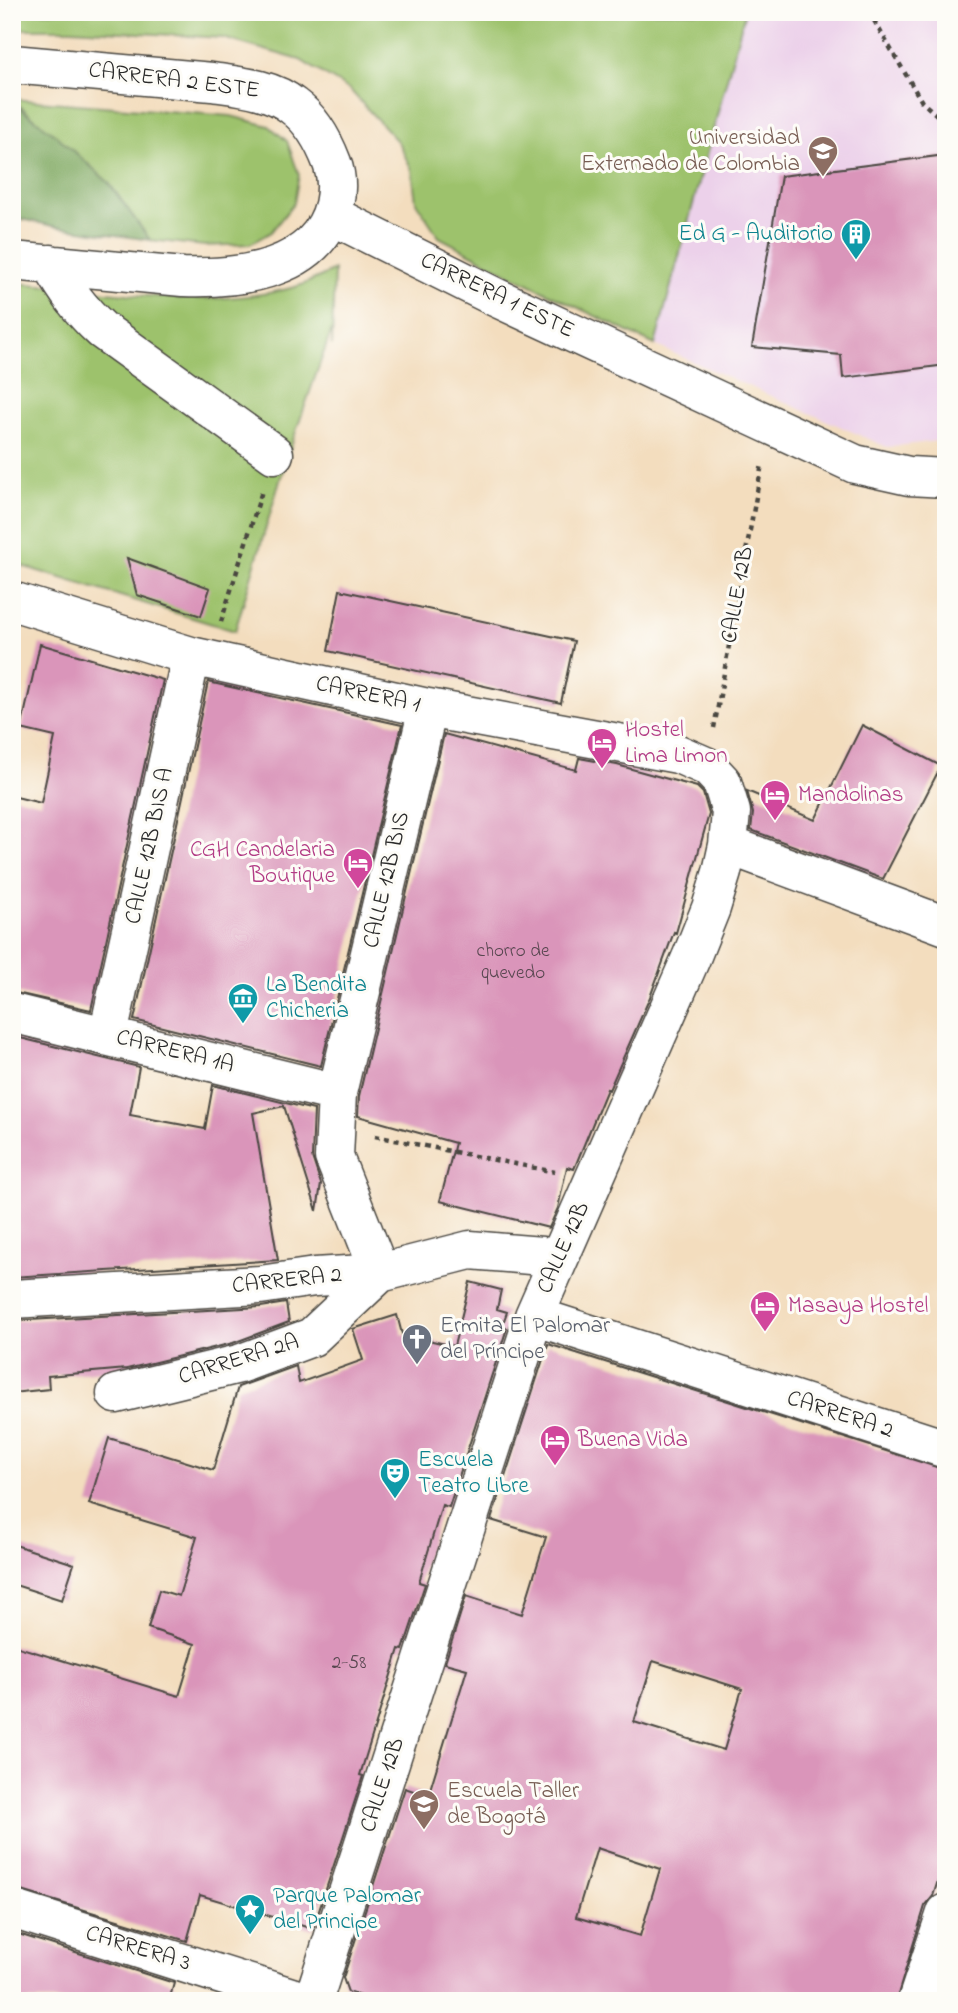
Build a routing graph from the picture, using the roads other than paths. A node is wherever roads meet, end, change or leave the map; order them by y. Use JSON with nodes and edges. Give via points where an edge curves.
{"nodes":[{"id":1,"x":12,"y":64,"type":"edge"},
{"id":2,"x":331,"y":215,"type":"junction"},
{"id":3,"x":12,"y":261,"type":"edge"},
{"id":4,"x":51,"y":264,"type":"junction"},
{"id":5,"x":274,"y":454,"type":"road end"},
{"id":6,"x":946,"y":478,"type":"edge"},
{"id":7,"x":12,"y":601,"type":"edge"},
{"id":8,"x":200,"y":658,"type":"junction"},
{"id":9,"x":428,"y":708,"type":"junction"},
{"id":10,"x":715,"y":774,"type":"joint"},
{"id":11,"x":728,"y":845,"type":"junction"},
{"id":12,"x":946,"y":926,"type":"edge"},
{"id":13,"x":12,"y":1013,"type":"edge"},
{"id":14,"x":108,"y":1035,"type":"junction"},
{"id":15,"x":337,"y":1110,"type":"junction"},
{"id":16,"x":557,"y":1263,"type":"junction"},
{"id":17,"x":380,"y":1273,"type":"junction"},
{"id":18,"x":12,"y":1299,"type":"edge"},
{"id":19,"x":534,"y":1316,"type":"junction"},
{"id":20,"x":116,"y":1394,"type":"dead end"},
{"id":21,"x":946,"y":1449,"type":"edge"},
{"id":22,"x":12,"y":1909,"type":"edge"},
{"id":23,"x":946,"y":1913,"type":"edge"},
{"id":24,"x":304,"y":2001,"type":"edge"},
{"id":25,"x":313,"y":2001,"type":"edge"},
{"id":26,"x":917,"y":2001,"type":"edge"}],
"edges":[{"from":1,"to":2,"type":"street","name":"CARRERA 2 ESTE","via":[[212,82],[269,93],[293,105],[326,149],[335,170]]},
{"from":2,"to":4,"type":"street","via":[[320,236],[302,252],[281,264],[243,274],[183,277]]},
{"from":2,"to":6,"type":"street","name":"CARRERA 1 ESTE","via":[[495,297],[855,464],[909,476]]},
{"from":3,"to":4,"type":"street"},
{"from":4,"to":5,"type":"street","via":[[80,310],[102,330]]},
{"from":7,"to":8,"type":"street","name":"CARRERA 1"},
{"from":8,"to":9,"type":"street","name":"CARRERA 1"},
{"from":8,"to":14,"type":"street","name":"CALLE 12B BIS A"},
{"from":9,"to":10,"type":"street","name":"CARRERA 1","via":[[678,754]]},
{"from":9,"to":15,"type":"street","name":"CALLE 12B BIS"},
{"from":10,"to":11,"type":"street","name":"CALLE 12B","via":[[731,811]]},
{"from":11,"to":12,"type":"street"},
{"from":11,"to":16,"type":"street","name":"CALLE 12B","via":[[711,908]]},
{"from":13,"to":14,"type":"street","name":"CARRERA 1A"},
{"from":14,"to":15,"type":"street","name":"CARRERA 1A"},
{"from":15,"to":17,"type":"street","name":"CALLE 12B BIS","via":[[334,1157]]},
{"from":16,"to":17,"type":"street","name":"CARRERA 2","via":[[542,1256],[470,1250]]},
{"from":16,"to":19,"type":"street","name":"CALLE 12B"},
{"from":17,"to":18,"type":"street","name":"CARRERA 2","via":[[260,1285]]},
{"from":17,"to":20,"type":"street","name":"CARRERA 2A","via":[[312,1338],[239,1364]]},
{"from":19,"to":21,"type":"street","name":"CARRERA 2"},
{"from":19,"to":25,"type":"street","name":"CALLE 12B"},
{"from":22,"to":24,"type":"street","name":"CARRERA 3"},
{"from":23,"to":26,"type":"street"}]}
